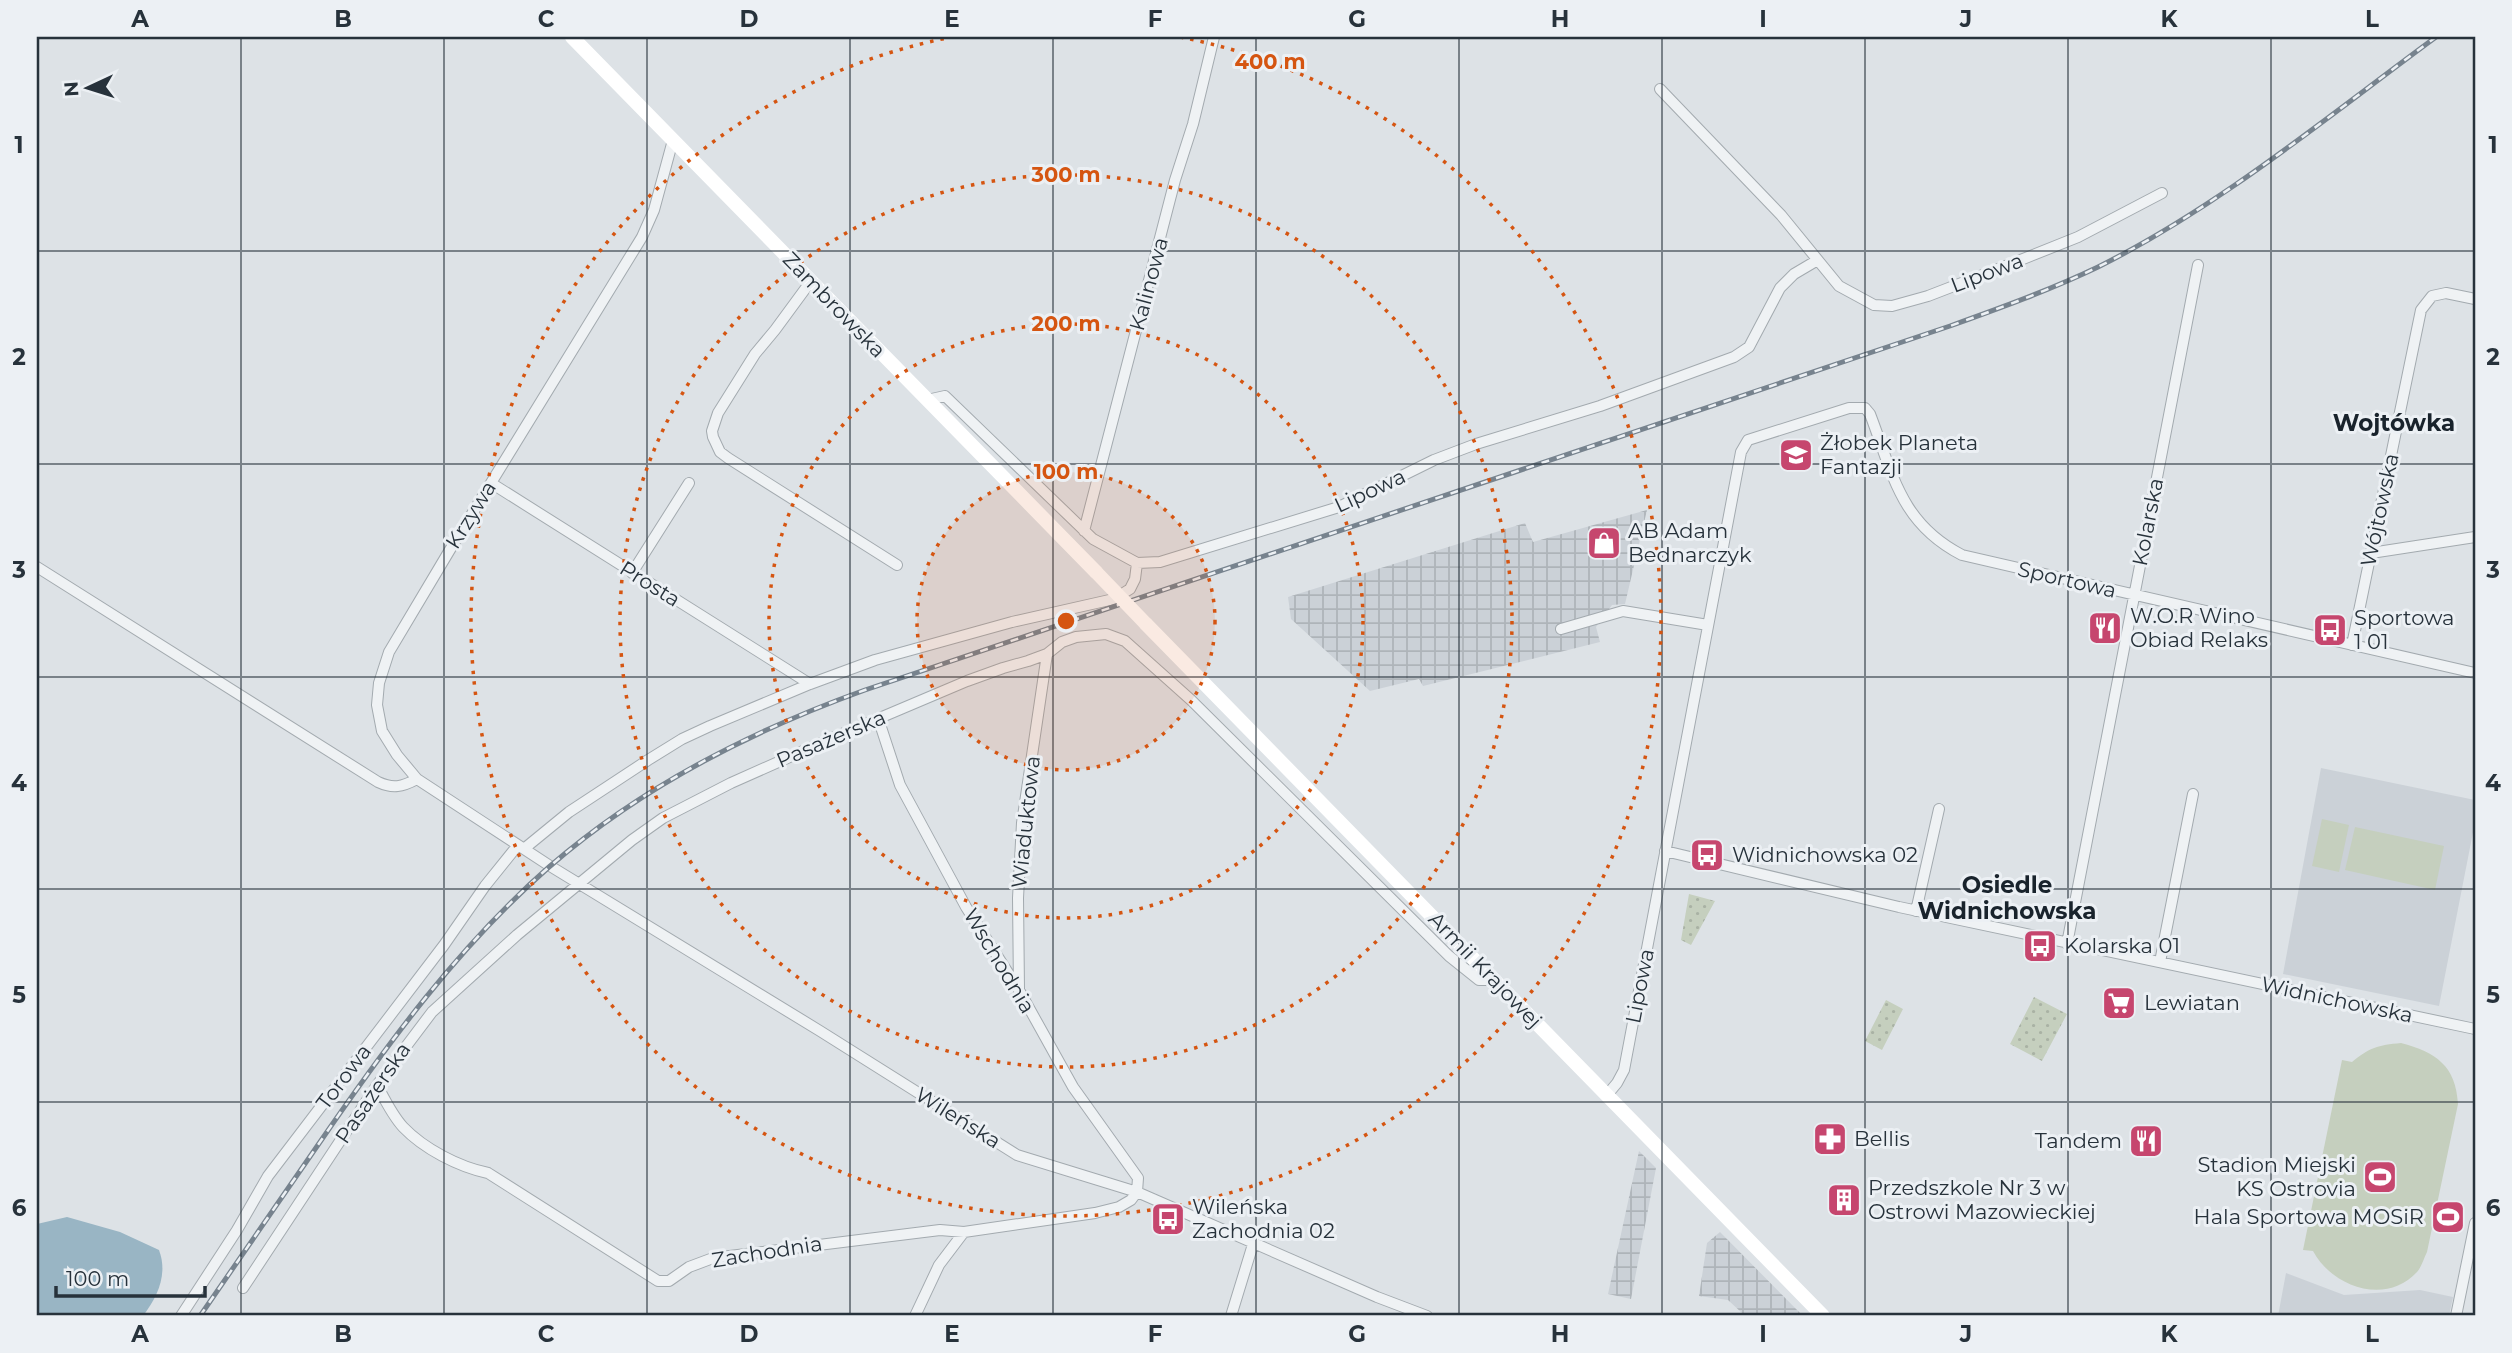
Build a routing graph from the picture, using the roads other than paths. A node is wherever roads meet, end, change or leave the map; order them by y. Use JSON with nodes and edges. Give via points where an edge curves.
{"nodes":[{"id":1,"x":572,"y":37,"type":"edge"},
{"id":2,"x":1214,"y":37,"type":"edge"},
{"id":3,"x":1660,"y":89,"type":"dead end"},
{"id":4,"x":673,"y":140,"type":"junction"},
{"id":5,"x":2162,"y":193,"type":"dead end"},
{"id":6,"x":1816,"y":261,"type":"junction"},
{"id":7,"x":2198,"y":265,"type":"dead end"},
{"id":8,"x":811,"y":281,"type":"junction"},
{"id":9,"x":2475,"y":299,"type":"edge"},
{"id":10,"x":927,"y":400,"type":"junction"},
{"id":11,"x":1744,"y":445,"type":"joint"},
{"id":12,"x":491,"y":483,"type":"junction"},
{"id":13,"x":689,"y":483,"type":"dead end"},
{"id":14,"x":1084,"y":531,"type":"junction"},
{"id":15,"x":2475,"y":537,"type":"edge"},
{"id":16,"x":2371,"y":553,"type":"junction"},
{"id":17,"x":1137,"y":563,"type":"junction"},
{"id":18,"x":897,"y":565,"type":"dead end"},
{"id":19,"x":37,"y":567,"type":"edge"},
{"id":20,"x":1096,"y":572,"type":"joint"},
{"id":21,"x":632,"y":573,"type":"junction"},
{"id":22,"x":2133,"y":595,"type":"junction"},
{"id":23,"x":1708,"y":625,"type":"junction"},
{"id":24,"x":1561,"y":629,"type":"dead end"},
{"id":25,"x":2352,"y":645,"type":"junction"},
{"id":26,"x":1046,"y":654,"type":"junction"},
{"id":27,"x":2475,"y":673,"type":"edge"},
{"id":28,"x":810,"y":684,"type":"junction"},
{"id":29,"x":878,"y":718,"type":"junction"},
{"id":30,"x":417,"y":779,"type":"junction"},
{"id":31,"x":2193,"y":794,"type":"dead end"},
{"id":32,"x":1938,"y":809,"type":"dead end"},
{"id":33,"x":521,"y":847,"type":"junction"},
{"id":34,"x":1665,"y":851,"type":"junction"},
{"id":35,"x":580,"y":885,"type":"junction"},
{"id":36,"x":1916,"y":911,"type":"junction"},
{"id":37,"x":2067,"y":944,"type":"junction"},
{"id":38,"x":2160,"y":962,"type":"junction"},
{"id":39,"x":1494,"y":980,"type":"junction"},
{"id":40,"x":1019,"y":990,"type":"junction"},
{"id":41,"x":2475,"y":1029,"type":"edge"},
{"id":42,"x":377,"y":1085,"type":"junction"},
{"id":43,"x":1608,"y":1095,"type":"junction"},
{"id":44,"x":1137,"y":1192,"type":"junction"},
{"id":45,"x":2475,"y":1223,"type":"edge"},
{"id":46,"x":964,"y":1231,"type":"junction"},
{"id":47,"x":1254,"y":1241,"type":"junction"},
{"id":48,"x":243,"y":1288,"type":"dead end"},
{"id":49,"x":181,"y":1316,"type":"edge"},
{"id":50,"x":915,"y":1316,"type":"edge"},
{"id":51,"x":1231,"y":1316,"type":"edge"},
{"id":52,"x":1427,"y":1316,"type":"edge"},
{"id":53,"x":1823,"y":1316,"type":"edge"},
{"id":54,"x":2456,"y":1316,"type":"edge"}],
"edges":[{"from":1,"to":4,"type":"main road","name":"Zambrowska"},
{"from":2,"to":14,"type":"street","name":"Kalinowa"},
{"from":3,"to":6,"type":"street","name":"Lipowa","via":[[1780,215]]},
{"from":4,"to":8,"type":"main road","name":"Zambrowska"},
{"from":4,"to":12,"type":"street","name":"Krzywa","via":[[642,237]]},
{"from":5,"to":6,"type":"street","name":"Lipowa","via":[[2078,237],[1892,306],[1874,305],[1849,292]]},
{"from":6,"to":17,"type":"street","name":"Lipowa","via":[[1780,288],[1749,347],[1734,357],[1600,406],[1476,444],[1339,507],[1160,562]]},
{"from":7,"to":22,"type":"street","name":"Kolarska"},
{"from":8,"to":10,"type":"main road","name":"Zambrowska"},
{"from":8,"to":18,"type":"street","via":[[755,354],[718,413],[713,437],[728,458]]},
{"from":9,"to":16,"type":"street","name":"Wójtowska","via":[[2446,293],[2432,296],[2421,310]]},
{"from":10,"to":14,"type":"street","via":[[944,396]]},
{"from":10,"to":20,"type":"main road","name":"Zambrowska"},
{"from":11,"to":22,"type":"street","name":"Sportowa","via":[[1849,408],[1865,408],[1901,497],[1928,534],[1962,555]]},
{"from":11,"to":23,"type":"street","name":"Lipowa"},
{"from":12,"to":21,"type":"street","name":"Prosta"},
{"from":12,"to":30,"type":"street","name":"Krzywa","via":[[403,626],[379,683],[382,731]]},
{"from":13,"to":21,"type":"street"},
{"from":14,"to":17,"type":"street"},
{"from":15,"to":16,"type":"street"},
{"from":16,"to":25,"type":"street","name":"Wójtowska"},
{"from":17,"to":28,"type":"street","name":"Torowa","via":[[1130,589],[1114,599],[875,660]]},
{"from":19,"to":30,"type":"street","via":[[378,782],[403,787]]},
{"from":20,"to":39,"type":"main road","name":"Armii Krajowej","bridge":true},
{"from":21,"to":28,"type":"street","name":"Prosta"},
{"from":22,"to":25,"type":"street","name":"Sportowa"},
{"from":22,"to":37,"type":"street","name":"Kolarska"},
{"from":23,"to":24,"type":"street","via":[[1623,611]]},
{"from":23,"to":34,"type":"street","name":"Lipowa"},
{"from":25,"to":27,"type":"street","name":"Sportowa"},
{"from":26,"to":29,"type":"street","name":"Pasażerska"},
{"from":26,"to":39,"type":"street","name":"Pasażerska","via":[[1062,642],[1093,634],[1125,641],[1191,699],[1449,956],[1479,980]]},
{"from":26,"to":40,"type":"street","name":"Wiaduktowa","via":[[1022,823]]},
{"from":28,"to":33,"type":"street","name":"Torowa","via":[[682,740]]},
{"from":29,"to":35,"type":"street","name":"Pasażerska","via":[[663,818]]},
{"from":29,"to":40,"type":"street","name":"Wschodnia","via":[[900,785],[966,907]]},
{"from":30,"to":33,"type":"street","name":"Krzywa"},
{"from":31,"to":38,"type":"street"},
{"from":32,"to":36,"type":"street"},
{"from":33,"to":35,"type":"street","name":"Wileńska"},
{"from":33,"to":49,"type":"street","name":"Torowa","via":[[485,886],[268,1176]]},
{"from":34,"to":36,"type":"street","name":"Widnichowska"},
{"from":34,"to":43,"type":"street","name":"Lipowa","via":[[1624,1070]]},
{"from":35,"to":42,"type":"street","name":"Pasażerska","via":[[432,1012]]},
{"from":35,"to":44,"type":"street","name":"Wileńska","via":[[1017,1155]]},
{"from":36,"to":37,"type":"street","name":"Widnichowska"},
{"from":37,"to":38,"type":"street","name":"Widnichowska"},
{"from":38,"to":41,"type":"street","name":"Widnichowska"},
{"from":39,"to":43,"type":"main road","name":"Armii Krajowej"},
{"from":40,"to":44,"type":"street","name":"Wschodnia","via":[[1073,1087],[1138,1178]]},
{"from":42,"to":46,"type":"street","name":"Zachodnia","via":[[404,1127],[431,1148],[470,1170],[488,1173],[658,1281],[669,1281],[713,1258],[940,1230]]},
{"from":42,"to":48,"type":"street","name":"Pasażerska"},
{"from":43,"to":53,"type":"main road","name":"Armii Krajowej"},
{"from":44,"to":46,"type":"street","name":"Zachodnia","via":[[1119,1207],[1095,1213]]},
{"from":44,"to":47,"type":"street","name":"Wileńska"},
{"from":45,"to":54,"type":"street"},
{"from":46,"to":50,"type":"street","via":[[939,1265]]},
{"from":47,"to":51,"type":"street"},
{"from":47,"to":52,"type":"street","name":"Wileńska"}]}
